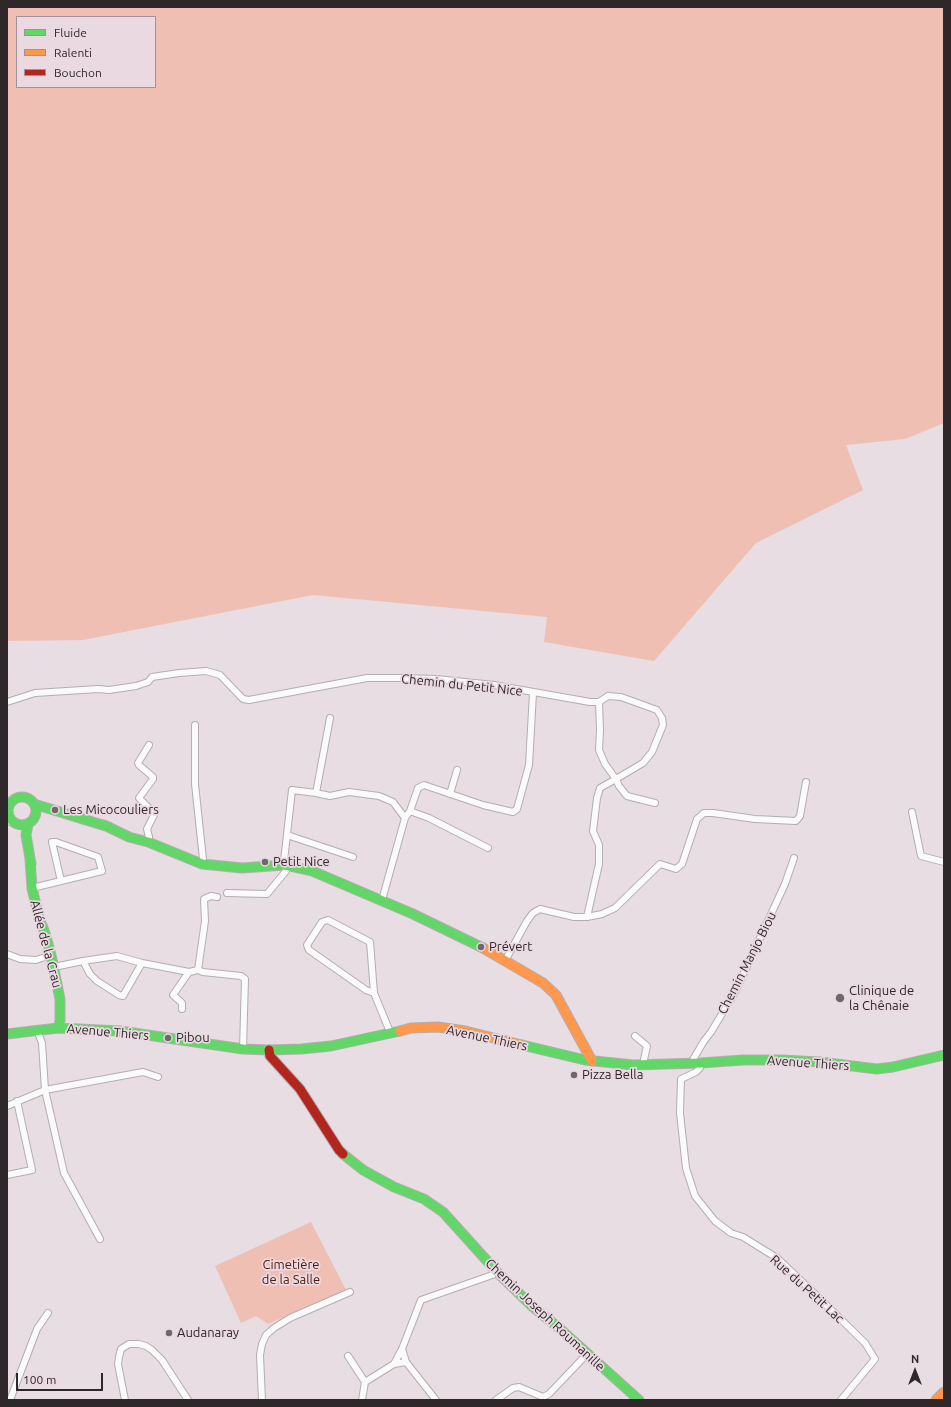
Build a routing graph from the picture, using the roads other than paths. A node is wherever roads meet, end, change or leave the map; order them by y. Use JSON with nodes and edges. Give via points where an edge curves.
{"nodes":[{"id":1,"x":533,"y":693,"type":"junction"},
{"id":2,"x":7,"y":702,"type":"edge"},
{"id":3,"x":599,"y":702,"type":"junction"},
{"id":4,"x":330,"y":718,"type":"dead end"},
{"id":5,"x":195,"y":725,"type":"dead end"},
{"id":6,"x":149,"y":745,"type":"dead end"},
{"id":7,"x":457,"y":770,"type":"dead end"},
{"id":8,"x":616,"y":779,"type":"junction"},
{"id":9,"x":806,"y":782,"type":"dead end"},
{"id":10,"x":316,"y":794,"type":"junction"},
{"id":11,"x":450,"y":794,"type":"junction"},
{"id":12,"x":9,"y":803,"type":"edge"},
{"id":13,"x":655,"y":803,"type":"dead end"},
{"id":14,"x":35,"y":808,"type":"junction"},
{"id":15,"x":410,"y":811,"type":"junction"},
{"id":16,"x":912,"y":812,"type":"dead end"},
{"id":17,"x":405,"y":818,"type":"junction"},
{"id":18,"x":12,"y":822,"type":"edge"},
{"id":19,"x":28,"y":824,"type":"junction"},
{"id":20,"x":26,"y":835,"type":"junction"},
{"id":21,"x":287,"y":835,"type":"junction"},
{"id":22,"x":148,"y":840,"type":"junction"},
{"id":23,"x":488,"y":848,"type":"dead end"},
{"id":24,"x":353,"y":857,"type":"dead end"},
{"id":25,"x":794,"y":858,"type":"dead end"},
{"id":26,"x":203,"y":861,"type":"junction"},
{"id":27,"x":944,"y":862,"type":"edge"},
{"id":28,"x":284,"y":863,"type":"junction"},
{"id":29,"x":61,"y":881,"type":"junction"},
{"id":30,"x":35,"y":888,"type":"junction"},
{"id":31,"x":227,"y":893,"type":"dead end"},
{"id":32,"x":216,"y":897,"type":"dead end"},
{"id":33,"x":382,"y":899,"type":"junction"},
{"id":34,"x":587,"y":917,"type":"junction"},
{"id":35,"x":7,"y":954,"type":"edge"},
{"id":36,"x":51,"y":956,"type":"junction"},
{"id":37,"x":83,"y":961,"type":"junction"},
{"id":38,"x":503,"y":961,"type":"junction"},
{"id":39,"x":142,"y":963,"type":"junction"},
{"id":40,"x":54,"y":967,"type":"junction"},
{"id":41,"x":198,"y":970,"type":"junction"},
{"id":42,"x":189,"y":972,"type":"junction"},
{"id":43,"x":374,"y":993,"type":"junction"},
{"id":44,"x":60,"y":1001,"type":"junction"},
{"id":45,"x":182,"y":1009,"type":"dead end"},
{"id":46,"x":58,"y":1028,"type":"junction"},
{"id":47,"x":71,"y":1029,"type":"junction"},
{"id":48,"x":37,"y":1030,"type":"junction"},
{"id":49,"x":390,"y":1032,"type":"junction"},
{"id":50,"x":7,"y":1034,"type":"edge"},
{"id":51,"x":577,"y":1035,"type":"junction"},
{"id":52,"x":635,"y":1036,"type":"dead end"},
{"id":53,"x":243,"y":1049,"type":"junction"},
{"id":54,"x":270,"y":1050,"type":"junction"},
{"id":55,"x":944,"y":1055,"type":"edge"},
{"id":56,"x":575,"y":1058,"type":"junction"},
{"id":57,"x":592,"y":1061,"type":"junction"},
{"id":58,"x":691,"y":1063,"type":"junction"},
{"id":59,"x":701,"y":1063,"type":"junction"},
{"id":60,"x":643,"y":1064,"type":"junction"},
{"id":61,"x":158,"y":1077,"type":"dead end"},
{"id":62,"x":45,"y":1090,"type":"junction"},
{"id":63,"x":17,"y":1101,"type":"junction"},
{"id":64,"x":7,"y":1106,"type":"edge"},
{"id":65,"x":7,"y":1175,"type":"edge"},
{"id":66,"x":100,"y":1239,"type":"dead end"},
{"id":67,"x":498,"y":1273,"type":"junction"},
{"id":68,"x":350,"y":1292,"type":"dead end"},
{"id":69,"x":48,"y":1313,"type":"dead end"},
{"id":70,"x":402,"y":1349,"type":"junction"},
{"id":71,"x":587,"y":1354,"type":"junction"},
{"id":72,"x":348,"y":1356,"type":"dead end"},
{"id":73,"x":406,"y":1362,"type":"junction"},
{"id":74,"x":394,"y":1364,"type":"junction"},
{"id":75,"x":365,"y":1382,"type":"junction"},
{"id":76,"x":944,"y":1392,"type":"edge"},
{"id":77,"x":432,"y":1399,"type":"edge"},
{"id":78,"x":10,"y":1400,"type":"edge"},
{"id":79,"x":125,"y":1400,"type":"edge"},
{"id":80,"x":188,"y":1400,"type":"edge"},
{"id":81,"x":262,"y":1400,"type":"edge"},
{"id":82,"x":362,"y":1400,"type":"edge"},
{"id":83,"x":496,"y":1400,"type":"edge"},
{"id":84,"x":639,"y":1400,"type":"edge"},
{"id":85,"x":841,"y":1400,"type":"edge"},
{"id":86,"x":936,"y":1400,"type":"edge"}],
"edges":[{"from":1,"to":2,"type":"street","name":"Chemin du Petit Nice","via":[[517,688],[436,679],[366,678],[249,700],[243,699],[220,675],[206,671],[152,677],[148,682],[136,686],[109,690],[35,693]]},
{"from":1,"to":3,"type":"street","name":"Chemin du Petit Nice"},
{"from":1,"to":11,"type":"street","via":[[529,765],[517,809],[512,812]]},
{"from":3,"to":8,"type":"street","via":[[599,750]]},
{"from":3,"to":8,"type":"street","via":[[608,696],[621,697],[657,710],[662,718],[663,725],[652,752],[643,763]]},
{"from":4,"to":10,"type":"street"},
{"from":5,"to":26,"type":"street","via":[[195,784]]},
{"from":6,"to":22,"type":"street","via":[[138,763],[153,777],[139,798],[154,815],[147,829]]},
{"from":7,"to":11,"type":"street"},
{"from":8,"to":13,"type":"street","via":[[627,796]]},
{"from":8,"to":34,"type":"street","via":[[600,788],[597,798],[593,831],[599,845],[599,864]]},
{"from":9,"to":34,"type":"street","via":[[800,816],[796,821],[704,813],[697,819],[682,864],[676,869],[660,864],[614,908]]},
{"from":10,"to":17,"type":"street","via":[[330,796],[349,792],[379,796],[393,802]]},
{"from":10,"to":21,"type":"street","via":[[292,790]]},
{"from":11,"to":15,"type":"street","via":[[424,786],[418,788]]},
{"from":12,"to":14,"type":"main road","via":[[19,797],[28,798]]},
{"from":12,"to":18,"type":"main road","via":[[8,814]]},
{"from":14,"to":19,"type":"main road","via":[[34,818]]},
{"from":14,"to":22,"type":"main road","via":[[51,809],[104,825],[129,837]]},
{"from":15,"to":17,"type":"street"},
{"from":15,"to":23,"type":"street"},
{"from":16,"to":27,"type":"street","via":[[921,856]]},
{"from":17,"to":33,"type":"street"},
{"from":18,"to":19,"type":"main road"},
{"from":18,"to":20,"type":"main road"},
{"from":19,"to":20,"type":"main road"},
{"from":20,"to":30,"type":"main road","name":"Allée de la Crau"},
{"from":21,"to":24,"type":"street"},
{"from":21,"to":28,"type":"street"},
{"from":22,"to":26,"type":"main road","via":[[192,861]]},
{"from":25,"to":58,"type":"street","name":"Chemin Manjo Biou","via":[[785,884],[734,994]]},
{"from":26,"to":28,"type":"main road","via":[[242,868]]},
{"from":28,"to":31,"type":"street","via":[[286,871],[267,894]]},
{"from":28,"to":33,"type":"main road","via":[[312,871]]},
{"from":29,"to":29,"type":"street","via":[[102,871],[98,857],[52,842]]},
{"from":29,"to":30,"type":"street"},
{"from":30,"to":36,"type":"main road","name":"Allée de la Crau","via":[[44,917]]},
{"from":32,"to":41,"type":"street","via":[[204,899],[205,921]]},
{"from":33,"to":38,"type":"main road","via":[[472,942]]},
{"from":34,"to":38,"type":"street","via":[[574,917],[540,909],[527,921]]},
{"from":35,"to":36,"type":"street","via":[[20,959],[36,960]]},
{"from":36,"to":40,"type":"main road","name":"Allée de la Crau"},
{"from":37,"to":39,"type":"street","via":[[117,956]]},
{"from":37,"to":39,"type":"street","via":[[97,981],[119,996],[123,996]]},
{"from":37,"to":40,"type":"street"},
{"from":38,"to":51,"type":"main road","via":[[544,983],[556,995]]},
{"from":39,"to":42,"type":"street"},
{"from":40,"to":44,"type":"main road","name":"Allée de la Crau"},
{"from":41,"to":42,"type":"street"},
{"from":41,"to":53,"type":"street","via":[[241,976],[245,979]]},
{"from":42,"to":45,"type":"street","via":[[173,995],[182,1003]]},
{"from":43,"to":43,"type":"street","via":[[370,942],[328,920],[322,922],[307,945],[309,950]]},
{"from":43,"to":49,"type":"street"},
{"from":44,"to":46,"type":"main road","name":"Allée de la Crau"},
{"from":44,"to":47,"type":"main road"},
{"from":46,"to":47,"type":"main road","name":"Avenue Thiers"},
{"from":46,"to":48,"type":"main road","name":"Avenue Thiers"},
{"from":47,"to":53,"type":"main road","name":"Avenue Thiers","via":[[120,1031]]},
{"from":48,"to":50,"type":"main road","name":"Avenue Thiers"},
{"from":48,"to":62,"type":"street","via":[[42,1043]]},
{"from":49,"to":54,"type":"main road","name":"Avenue Thiers","via":[[331,1046]]},
{"from":49,"to":56,"type":"main road","name":"Avenue Thiers","via":[[438,1027],[465,1031]]},
{"from":51,"to":56,"type":"main road"},
{"from":51,"to":57,"type":"main road"},
{"from":52,"to":60,"type":"street","via":[[647,1046]]},
{"from":53,"to":54,"type":"main road","name":"Avenue Thiers"},
{"from":54,"to":67,"type":"main road","name":"Chemin Joseph Roumanille","via":[[270,1056],[300,1089],[339,1150],[363,1170],[394,1187],[424,1199],[443,1212]]},
{"from":55,"to":59,"type":"main road","name":"Avenue Thiers","via":[[877,1069],[782,1060]]},
{"from":56,"to":57,"type":"main road","name":"Avenue Thiers"},
{"from":57,"to":60,"type":"main road","name":"Avenue Thiers"},
{"from":58,"to":59,"type":"main road","name":"Avenue Thiers"},
{"from":58,"to":60,"type":"main road","name":"Avenue Thiers"},
{"from":59,"to":85,"type":"street","name":"Rue du Petit Lac","via":[[696,1072],[681,1079],[680,1113],[686,1168],[695,1196],[720,1225],[776,1258],[865,1343],[875,1359]]},
{"from":61,"to":62,"type":"street","via":[[143,1072]]},
{"from":62,"to":63,"type":"street"},
{"from":62,"to":66,"type":"street","via":[[64,1173]]},
{"from":63,"to":64,"type":"street"},
{"from":63,"to":65,"type":"street","via":[[32,1170]]},
{"from":67,"to":70,"type":"street","via":[[420,1300]]},
{"from":67,"to":71,"type":"main road","name":"Chemin Joseph Roumanille"},
{"from":68,"to":81,"type":"street","via":[[290,1318],[266,1335],[260,1355]]},
{"from":69,"to":78,"type":"street","via":[[37,1330]]},
{"from":70,"to":73,"type":"street"},
{"from":70,"to":74,"type":"street"},
{"from":71,"to":83,"type":"street","via":[[550,1394],[543,1397],[513,1388]]},
{"from":71,"to":84,"type":"main road","name":"Chemin Joseph Roumanille"},
{"from":72,"to":75,"type":"street"},
{"from":73,"to":74,"type":"street"},
{"from":73,"to":77,"type":"street"},
{"from":74,"to":75,"type":"street"},
{"from":75,"to":82,"type":"street"},
{"from":76,"to":86,"type":"main road"},
{"from":79,"to":80,"type":"street","via":[[118,1364],[121,1349],[129,1344],[139,1344],[152,1350],[162,1360]]}]}
